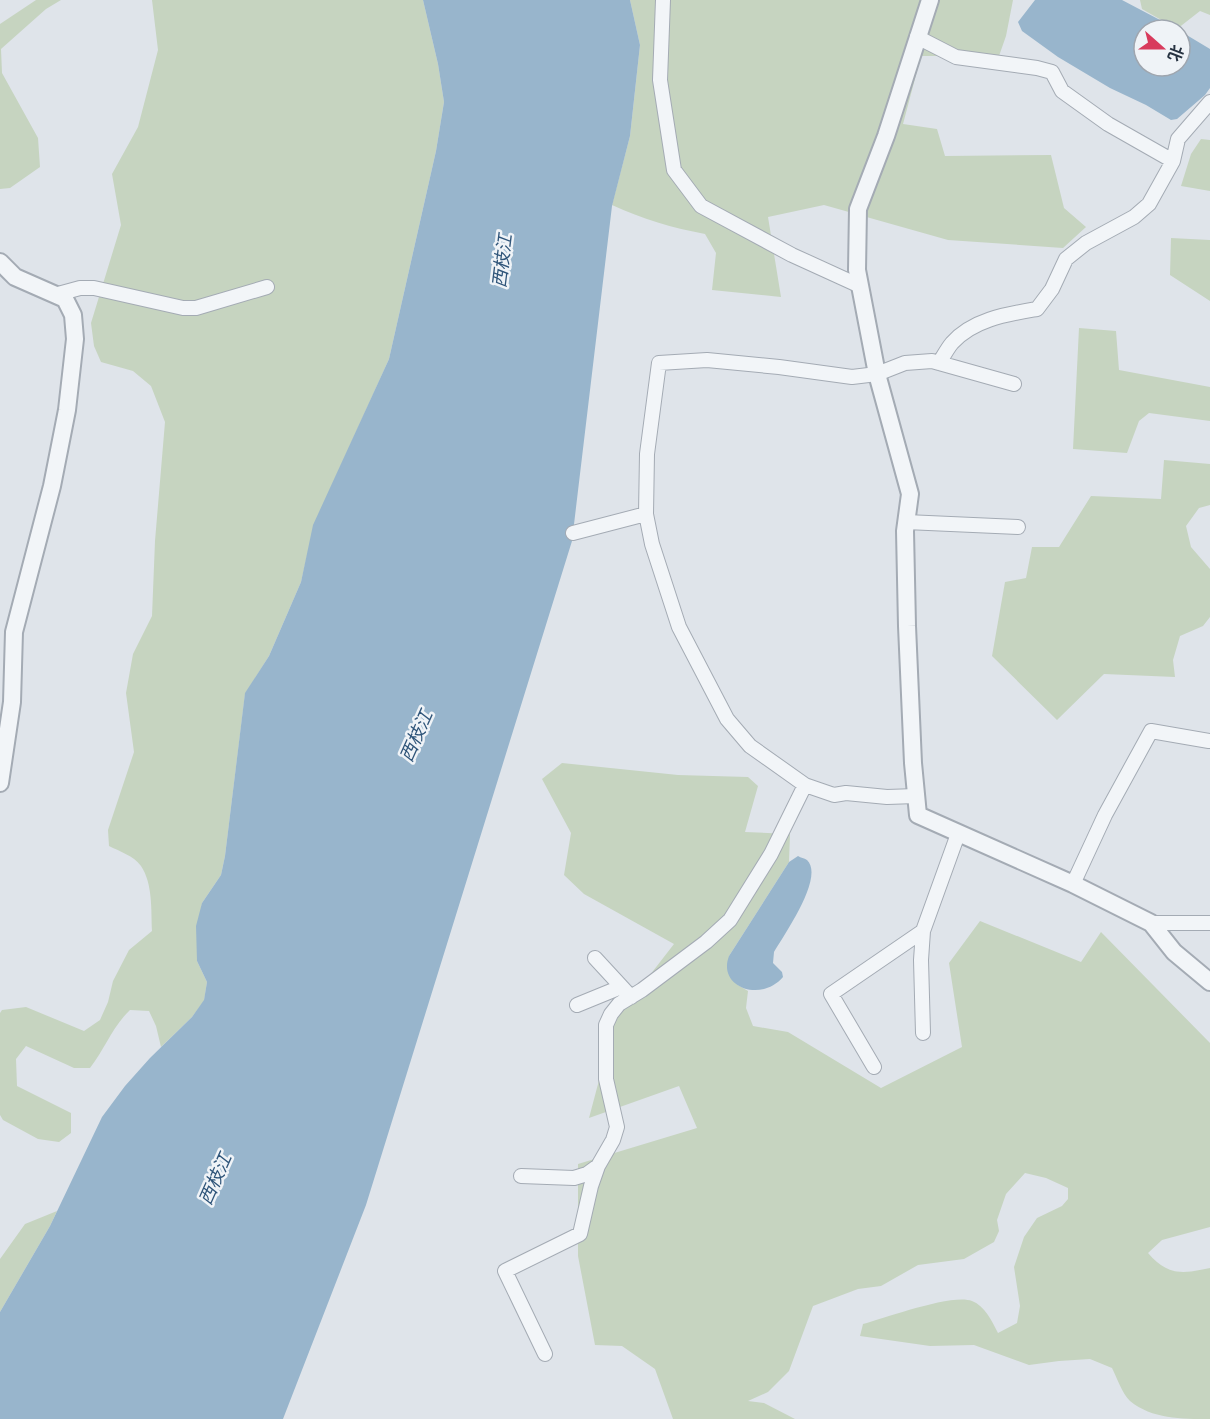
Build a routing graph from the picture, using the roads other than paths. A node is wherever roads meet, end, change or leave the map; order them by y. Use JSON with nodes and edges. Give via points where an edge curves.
{"nodes":[{"id":1,"x":663,"y":0,"type":"edge"},
{"id":2,"x":930,"y":0,"type":"edge"},
{"id":3,"x":917,"y":37,"type":"junction"},
{"id":4,"x":1210,"y":102,"type":"edge"},
{"id":5,"x":1173,"y":161,"type":"junction"},
{"id":6,"x":0,"y":262,"type":"edge"},
{"id":7,"x":860,"y":286,"type":"junction"},
{"id":8,"x":267,"y":287,"type":"dead end"},
{"id":9,"x":58,"y":294,"type":"junction"},
{"id":10,"x":939,"y":363,"type":"junction"},
{"id":11,"x":877,"y":374,"type":"junction"},
{"id":12,"x":1014,"y":384,"type":"dead end"},
{"id":13,"x":646,"y":514,"type":"junction"},
{"id":14,"x":906,"y":522,"type":"junction"},
{"id":15,"x":1018,"y":527,"type":"dead end"},
{"id":16,"x":573,"y":533,"type":"dead end"},
{"id":17,"x":1209,"y":741,"type":"edge"},
{"id":18,"x":0,"y":783,"type":"edge"},
{"id":19,"x":805,"y":785,"type":"junction"},
{"id":20,"x":916,"y":796,"type":"junction"},
{"id":21,"x":957,"y":834,"type":"junction"},
{"id":22,"x":1073,"y":884,"type":"junction"},
{"id":23,"x":1151,"y":923,"type":"junction"},
{"id":24,"x":1210,"y":923,"type":"edge"},
{"id":25,"x":923,"y":931,"type":"junction"},
{"id":26,"x":595,"y":958,"type":"dead end"},
{"id":27,"x":1210,"y":982,"type":"edge"},
{"id":28,"x":621,"y":987,"type":"junction"},
{"id":29,"x":631,"y":997,"type":"junction"},
{"id":30,"x":577,"y":1005,"type":"dead end"},
{"id":31,"x":923,"y":1033,"type":"dead end"},
{"id":32,"x":874,"y":1067,"type":"dead end"},
{"id":33,"x":598,"y":1166,"type":"junction"},
{"id":34,"x":521,"y":1176,"type":"dead end"},
{"id":35,"x":545,"y":1354,"type":"dead end"}],
"edges":[{"from":1,"to":7,"type":"street","via":[[660,80],[674,170],[701,206]]},
{"from":2,"to":3,"type":"street"},
{"from":3,"to":5,"type":"street","via":[[956,57],[1052,72],[1062,91],[1108,124]]},
{"from":3,"to":7,"type":"street","via":[[858,208]]},
{"from":4,"to":5,"type":"street","via":[[1178,139]]},
{"from":5,"to":10,"type":"street","via":[[1149,204],[1066,259],[1037,309],[999,315],[973,327],[952,343]]},
{"from":6,"to":9,"type":"street","via":[[15,277]]},
{"from":7,"to":11,"type":"street"},
{"from":8,"to":9,"type":"street","via":[[196,308],[94,288]]},
{"from":9,"to":18,"type":"street","via":[[73,315],[75,339],[68,410],[14,633],[12,702]]},
{"from":10,"to":11,"type":"street","via":[[905,363]]},
{"from":10,"to":12,"type":"street"},
{"from":11,"to":13,"type":"street","via":[[852,378],[707,360],[659,363],[647,454]]},
{"from":11,"to":14,"type":"street","via":[[910,494]]},
{"from":13,"to":16,"type":"street"},
{"from":13,"to":19,"type":"street","via":[[679,627],[727,719],[750,746]]},
{"from":14,"to":15,"type":"street"},
{"from":14,"to":20,"type":"street"},
{"from":17,"to":22,"type":"street","via":[[1151,731]]},
{"from":19,"to":20,"type":"street","via":[[834,795]]},
{"from":19,"to":29,"type":"street","via":[[771,854],[730,920]]},
{"from":20,"to":21,"type":"street","via":[[918,815]]},
{"from":21,"to":22,"type":"street"},
{"from":21,"to":25,"type":"street"},
{"from":22,"to":23,"type":"street"},
{"from":23,"to":24,"type":"street"},
{"from":23,"to":27,"type":"street","via":[[1174,952]]},
{"from":25,"to":31,"type":"street"},
{"from":25,"to":32,"type":"street","via":[[831,994]]},
{"from":26,"to":28,"type":"street"},
{"from":28,"to":29,"type":"street"},
{"from":28,"to":30,"type":"street"},
{"from":29,"to":33,"type":"street","via":[[619,1004],[606,1025],[606,1079],[617,1127]]},
{"from":33,"to":34,"type":"street","via":[[574,1178]]},
{"from":33,"to":35,"type":"street","via":[[580,1234],[505,1271]]}]}
